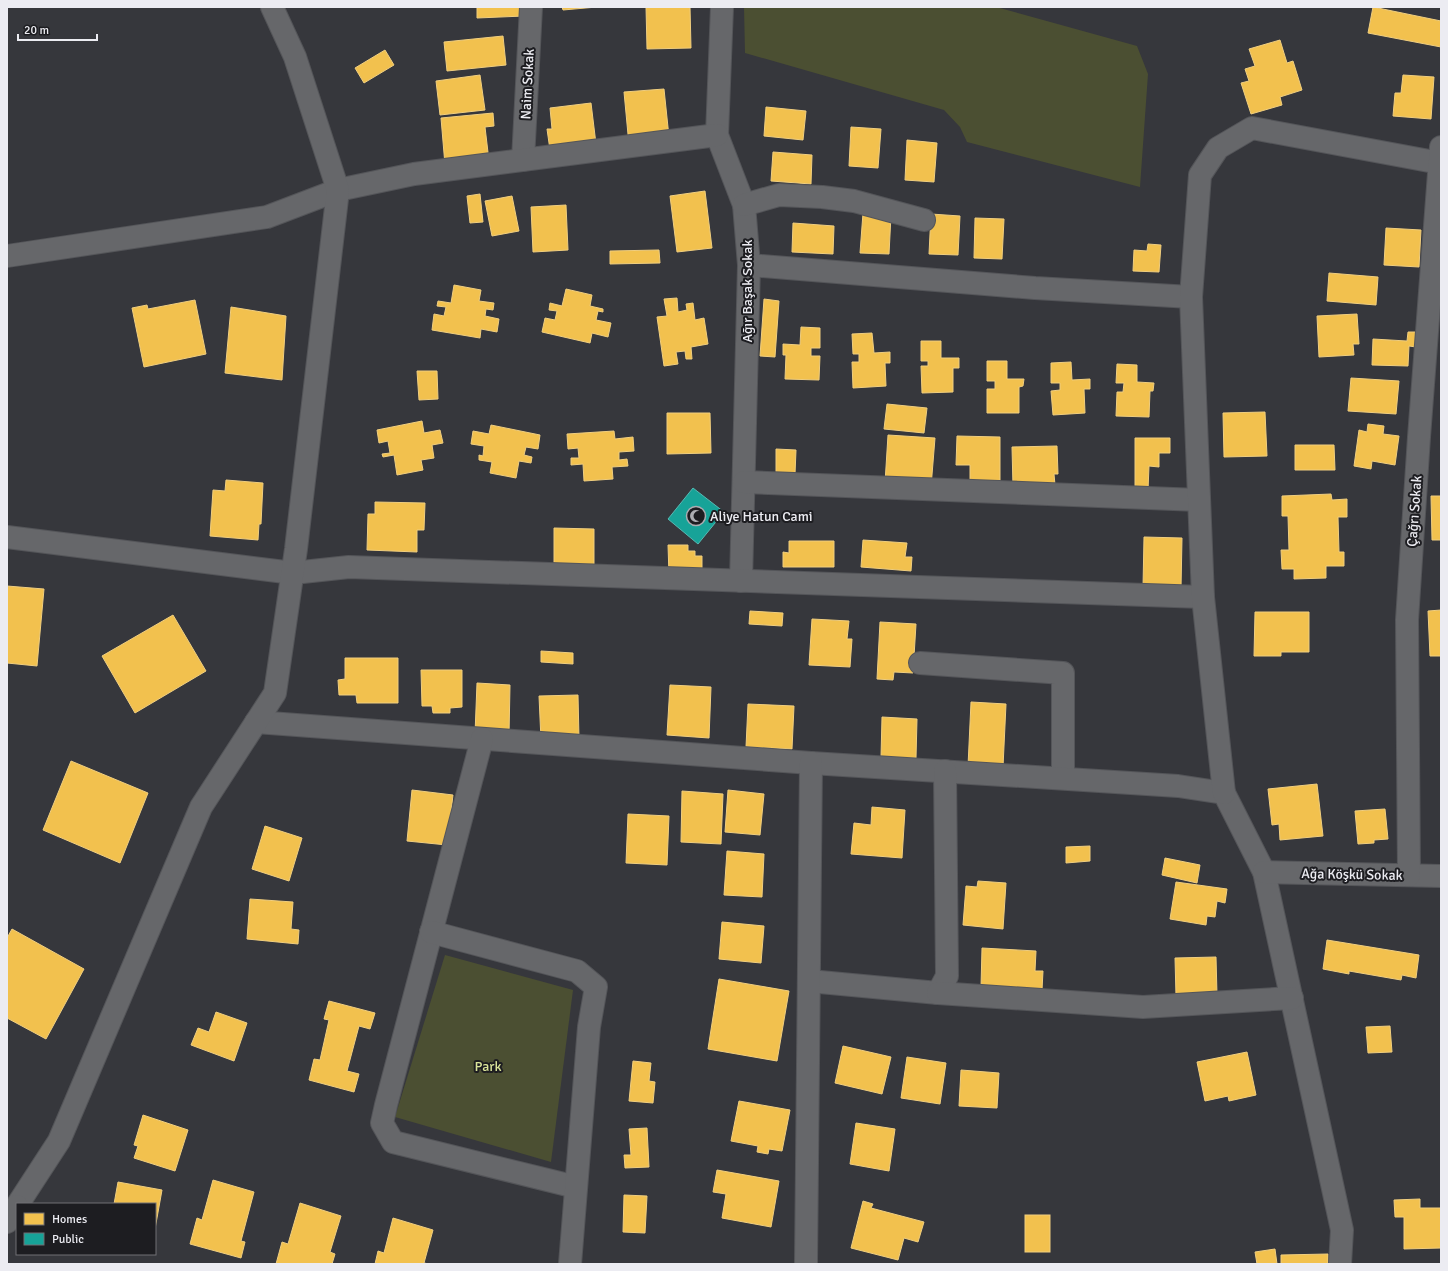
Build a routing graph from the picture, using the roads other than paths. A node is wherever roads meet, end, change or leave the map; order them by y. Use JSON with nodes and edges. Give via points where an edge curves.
{"nodes":[{"id":1,"x":272,"y":7,"type":"edge"},
{"id":2,"x":531,"y":7,"type":"edge"},
{"id":3,"x":722,"y":7,"type":"edge"},
{"id":4,"x":717,"y":135,"type":"junction"},
{"id":5,"x":1440,"y":155,"type":"edge"},
{"id":6,"x":523,"y":160,"type":"junction"},
{"id":7,"x":338,"y":190,"type":"junction"},
{"id":8,"x":744,"y":205,"type":"junction"},
{"id":9,"x":924,"y":220,"type":"dead end"},
{"id":10,"x":7,"y":256,"type":"edge"},
{"id":11,"x":749,"y":265,"type":"junction"},
{"id":12,"x":1190,"y":297,"type":"junction"},
{"id":13,"x":744,"y":482,"type":"junction"},
{"id":14,"x":1199,"y":500,"type":"junction"},
{"id":15,"x":7,"y":537,"type":"edge"},
{"id":16,"x":293,"y":572,"type":"junction"},
{"id":17,"x":741,"y":581,"type":"junction"},
{"id":18,"x":1203,"y":597,"type":"junction"},
{"id":19,"x":920,"y":663,"type":"dead end"},
{"id":20,"x":256,"y":722,"type":"junction"},
{"id":21,"x":482,"y":739,"type":"junction"},
{"id":22,"x":811,"y":763,"type":"junction"},
{"id":23,"x":945,"y":771,"type":"junction"},
{"id":24,"x":1063,"y":778,"type":"junction"},
{"id":25,"x":1224,"y":793,"type":"junction"},
{"id":26,"x":1264,"y":872,"type":"junction"},
{"id":27,"x":1409,"y":875,"type":"junction"},
{"id":28,"x":1441,"y":876,"type":"edge"},
{"id":29,"x":431,"y":932,"type":"junction"},
{"id":30,"x":809,"y":981,"type":"junction"},
{"id":31,"x":938,"y":993,"type":"junction"},
{"id":32,"x":1292,"y":998,"type":"junction"},
{"id":33,"x":576,"y":1187,"type":"junction"},
{"id":34,"x":19,"y":1203,"type":"edge"},
{"id":35,"x":16,"y":1208,"type":"edge"},
{"id":36,"x":7,"y":1222,"type":"edge"},
{"id":37,"x":570,"y":1264,"type":"edge"},
{"id":38,"x":806,"y":1264,"type":"edge"},
{"id":39,"x":822,"y":1264,"type":"edge"},
{"id":40,"x":1340,"y":1264,"type":"edge"}],
"edges":[{"from":1,"to":7,"type":"street","via":[[295,57]]},
{"from":2,"to":6,"type":"street","name":"Naim Sokak"},
{"from":3,"to":4,"type":"street","name":"Ağır Başak Sokak"},
{"from":4,"to":6,"type":"street"},
{"from":4,"to":8,"type":"street","name":"Ağır Başak Sokak"},
{"from":5,"to":12,"type":"street","via":[[1252,128],[1218,148],[1200,175]]},
{"from":5,"to":27,"type":"street","name":"Çağrı Sokak","via":[[1407,620]]},
{"from":6,"to":7,"type":"street","via":[[414,174]]},
{"from":7,"to":10,"type":"street","via":[[267,217]]},
{"from":7,"to":16,"type":"street"},
{"from":8,"to":9,"type":"street","via":[[779,195],[822,197],[854,201]]},
{"from":8,"to":11,"type":"street","name":"Ağır Başak Sokak"},
{"from":11,"to":12,"type":"street","via":[[1035,288]]},
{"from":11,"to":13,"type":"street","name":"Ağır Başak Sokak"},
{"from":12,"to":14,"type":"street"},
{"from":13,"to":14,"type":"street"},
{"from":13,"to":17,"type":"street","name":"Ağır Başak Sokak"},
{"from":14,"to":18,"type":"street"},
{"from":15,"to":16,"type":"street"},
{"from":16,"to":17,"type":"street","via":[[349,567]]},
{"from":16,"to":20,"type":"street","via":[[275,693]]},
{"from":17,"to":18,"type":"street"},
{"from":18,"to":25,"type":"street"},
{"from":19,"to":24,"type":"street","via":[[1063,672]]},
{"from":20,"to":21,"type":"street"},
{"from":20,"to":34,"type":"street","via":[[201,807],[59,1141]]},
{"from":21,"to":22,"type":"street"},
{"from":21,"to":29,"type":"street"},
{"from":22,"to":23,"type":"street"},
{"from":22,"to":30,"type":"street"},
{"from":23,"to":24,"type":"street"},
{"from":23,"to":31,"type":"street","via":[[947,976]]},
{"from":24,"to":25,"type":"street","via":[[1178,786]]},
{"from":25,"to":26,"type":"street"},
{"from":26,"to":27,"type":"street","name":"Ağa Köşkü Sokak"},
{"from":26,"to":32,"type":"street"},
{"from":27,"to":28,"type":"street","name":"Ağa Köşkü Sokak"},
{"from":29,"to":33,"type":"street","via":[[576,971],[596,986],[589,1026]]},
{"from":29,"to":33,"type":"street","via":[[382,1123],[393,1142]]},
{"from":30,"to":31,"type":"street"},
{"from":30,"to":38,"type":"street"},
{"from":31,"to":32,"type":"street","via":[[1143,1007]]},
{"from":32,"to":40,"type":"street","via":[[1342,1230]]},
{"from":33,"to":37,"type":"street"},
{"from":35,"to":36,"type":"street"},
{"from":38,"to":39,"type":"street"}]}
